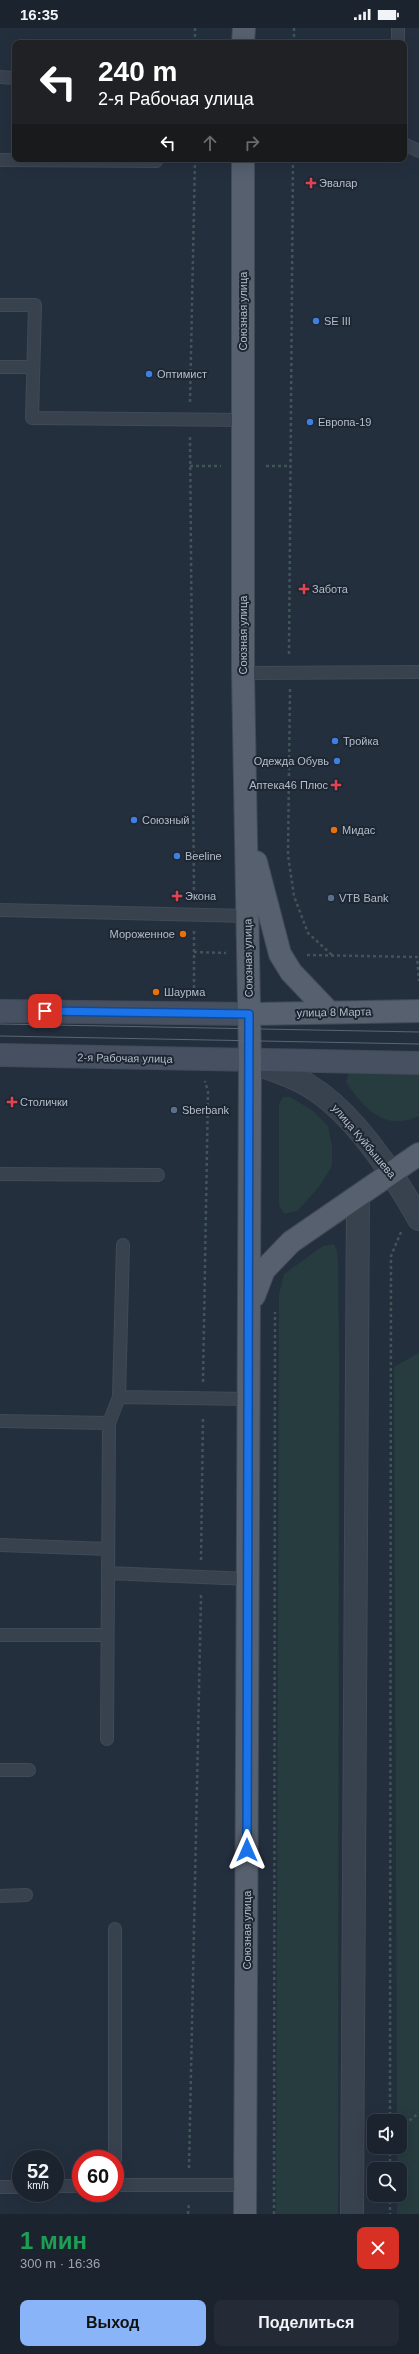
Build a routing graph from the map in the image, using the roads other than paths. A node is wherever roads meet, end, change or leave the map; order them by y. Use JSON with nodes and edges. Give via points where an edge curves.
{"nodes":[{"id":1,"x":244,"y":28,"type":"edge"},
{"id":2,"x":398,"y":28,"type":"edge"},
{"id":3,"x":243,"y":40,"type":"edge"},
{"id":4,"x":398,"y":40,"type":"edge"},
{"id":5,"x":0,"y":77,"type":"edge"},
{"id":6,"x":12,"y":78,"type":"edge"},
{"id":7,"x":407,"y":145,"type":"edge"},
{"id":8,"x":419,"y":151,"type":"edge"},
{"id":9,"x":0,"y":160,"type":"edge"},
{"id":10,"x":12,"y":160,"type":"edge"},
{"id":11,"x":243,"y":162,"type":"edge"},
{"id":12,"x":0,"y":305,"type":"edge"},
{"id":13,"x":0,"y":367,"type":"edge"},
{"id":14,"x":33,"y":367,"type":"junction"},
{"id":15,"x":244,"y":420,"type":"junction"},
{"id":16,"x":419,"y":672,"type":"edge"},
{"id":17,"x":243,"y":673,"type":"junction"},
{"id":18,"x":245,"y":777,"type":"junction"},
{"id":19,"x":0,"y":910,"type":"edge"},
{"id":20,"x":248,"y":916,"type":"junction"},
{"id":21,"x":0,"y":1011,"type":"edge"},
{"id":22,"x":419,"y":1011,"type":"edge"},
{"id":23,"x":329,"y":1012,"type":"junction"},
{"id":24,"x":249,"y":1014,"type":"junction"},
{"id":25,"x":0,"y":1055,"type":"edge"},
{"id":26,"x":250,"y":1061,"type":"junction"},
{"id":27,"x":419,"y":1063,"type":"edge"},
{"id":28,"x":419,"y":1154,"type":"edge"},
{"id":29,"x":392,"y":1172,"type":"junction"},
{"id":30,"x":0,"y":1174,"type":"edge"},
{"id":31,"x":158,"y":1175,"type":"dead end"},
{"id":32,"x":358,"y":1196,"type":"junction"},
{"id":33,"x":416,"y":1213,"type":"edge"},
{"id":34,"x":123,"y":1245,"type":"dead end"},
{"id":35,"x":249,"y":1309,"type":"junction"},
{"id":36,"x":119,"y":1397,"type":"junction"},
{"id":37,"x":249,"y":1399,"type":"junction"},
{"id":38,"x":0,"y":1421,"type":"edge"},
{"id":39,"x":109,"y":1423,"type":"junction"},
{"id":40,"x":0,"y":1544,"type":"edge"},
{"id":41,"x":108,"y":1549,"type":"junction"},
{"id":42,"x":108,"y":1573,"type":"junction"},
{"id":43,"x":248,"y":1578,"type":"junction"},
{"id":44,"x":107,"y":1634,"type":"junction"},
{"id":45,"x":0,"y":1635,"type":"edge"},
{"id":46,"x":107,"y":1739,"type":"dead end"},
{"id":47,"x":0,"y":1770,"type":"edge"},
{"id":48,"x":29,"y":1770,"type":"dead end"},
{"id":49,"x":26,"y":1895,"type":"dead end"},
{"id":50,"x":0,"y":1896,"type":"edge"},
{"id":51,"x":115,"y":1929,"type":"dead end"},
{"id":52,"x":115,"y":2150,"type":"edge"},
{"id":53,"x":124,"y":2185,"type":"edge"},
{"id":54,"x":246,"y":2185,"type":"junction"},
{"id":55,"x":0,"y":2187,"type":"edge"},
{"id":56,"x":12,"y":2187,"type":"edge"},
{"id":57,"x":245,"y":2214,"type":"edge"},
{"id":58,"x":352,"y":2214,"type":"edge"}],
"edges":[{"from":1,"to":3,"type":"main road"},
{"from":2,"to":4,"type":"lane"},
{"from":5,"to":6,"type":"lane"},
{"from":7,"to":8,"type":"lane"},
{"from":9,"to":10,"type":"lane"},
{"from":11,"to":15,"type":"main road","name":"Союзная улица"},
{"from":12,"to":14,"type":"lane","via":[[35,305]]},
{"from":13,"to":14,"type":"lane"},
{"from":14,"to":15,"type":"lane","via":[[32,418]]},
{"from":15,"to":17,"type":"main road","name":"Союзная улица"},
{"from":16,"to":17,"type":"lane"},
{"from":17,"to":18,"type":"main road","name":"Союзная улица"},
{"from":18,"to":20,"type":"main road","name":"Союзная улица"},
{"from":18,"to":23,"type":"main road","via":[[258,872],[280,954],[291,972]]},
{"from":19,"to":20,"type":"lane"},
{"from":20,"to":24,"type":"main road","name":"Союзная улица"},
{"from":21,"to":24,"type":"main road"},
{"from":22,"to":23,"type":"main road","name":"улица 8 Марта"},
{"from":23,"to":24,"type":"main road","name":"улица 8 Марта"},
{"from":24,"to":26,"type":"main road","name":"Союзная улица"},
{"from":25,"to":26,"type":"main road","name":"2-я Рабочая улица"},
{"from":26,"to":27,"type":"main road"},
{"from":26,"to":29,"type":"street","name":"улица Куйбышева","via":[[309,1085],[334,1103]]},
{"from":26,"to":35,"type":"main road","name":"Союзная улица"},
{"from":28,"to":29,"type":"main road"},
{"from":29,"to":32,"type":"main road"},
{"from":29,"to":33,"type":"street","name":"улица Куйбышева"},
{"from":30,"to":31,"type":"lane"},
{"from":32,"to":35,"type":"main road","via":[[291,1242],[273,1260],[264,1270]]},
{"from":32,"to":58,"type":"street"},
{"from":34,"to":36,"type":"lane"},
{"from":35,"to":37,"type":"main road","name":"Союзная улица"},
{"from":36,"to":37,"type":"lane"},
{"from":36,"to":39,"type":"lane"},
{"from":37,"to":43,"type":"main road","name":"Союзная улица"},
{"from":38,"to":39,"type":"lane"},
{"from":39,"to":41,"type":"lane"},
{"from":40,"to":41,"type":"lane"},
{"from":41,"to":42,"type":"lane"},
{"from":42,"to":43,"type":"lane"},
{"from":42,"to":44,"type":"lane"},
{"from":43,"to":54,"type":"main road","name":"Союзная улица"},
{"from":44,"to":45,"type":"lane"},
{"from":44,"to":46,"type":"lane"},
{"from":47,"to":48,"type":"lane"},
{"from":49,"to":50,"type":"lane"},
{"from":51,"to":52,"type":"lane"},
{"from":53,"to":54,"type":"lane"},
{"from":54,"to":57,"type":"main road","name":"Союзная улица"},
{"from":55,"to":56,"type":"lane"}]}
